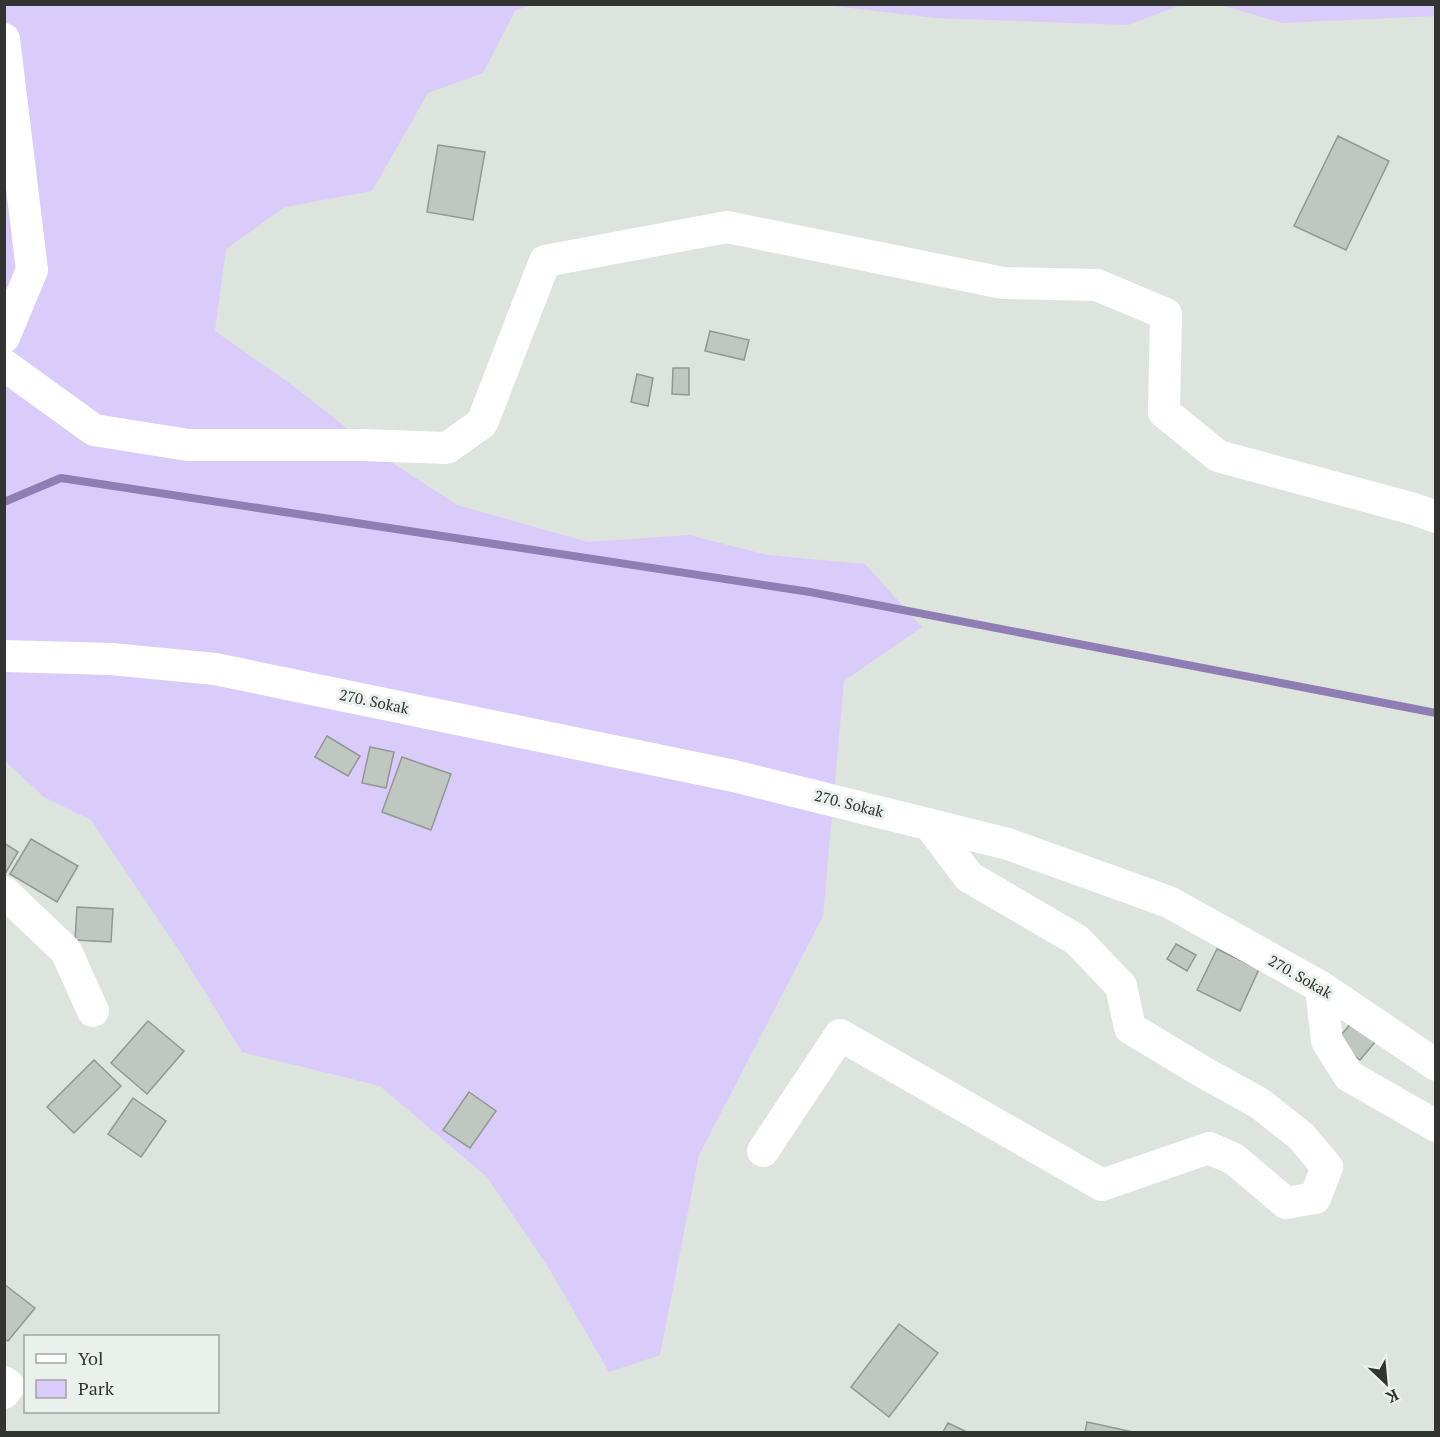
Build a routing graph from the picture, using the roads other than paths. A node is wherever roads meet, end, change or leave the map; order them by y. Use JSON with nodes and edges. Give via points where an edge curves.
{"nodes":[{"id":1,"x":4,"y":39,"type":"edge"},
{"id":2,"x":4,"y":337,"type":"edge"},
{"id":3,"x":4,"y":365,"type":"edge"},
{"id":4,"x":1436,"y":517,"type":"edge"},
{"id":5,"x":4,"y":656,"type":"edge"},
{"id":6,"x":929,"y":824,"type":"junction"},
{"id":7,"x":4,"y":892,"type":"edge"},
{"id":8,"x":1321,"y":987,"type":"junction"},
{"id":9,"x":93,"y":1011,"type":"dead end"},
{"id":10,"x":1436,"y":1065,"type":"edge"},
{"id":11,"x":1436,"y":1126,"type":"edge"},
{"id":12,"x":763,"y":1151,"type":"dead end"},
{"id":13,"x":4,"y":1382,"type":"edge"},
{"id":14,"x":4,"y":1394,"type":"edge"}],
"edges":[{"from":1,"to":2,"type":"street","via":[[32,270]]},
{"from":3,"to":4,"type":"street","via":[[94,430],[188,445],[361,444],[447,448],[482,423],[545,261],[727,227],[1003,283],[1097,285],[1166,314],[1164,412],[1218,456]]},
{"from":5,"to":6,"type":"street","name":"270. Sokak","via":[[111,659],[215,669],[734,776]]},
{"from":6,"to":8,"type":"street","name":"270. Sokak","via":[[1008,844],[1169,902]]},
{"from":6,"to":12,"type":"street","via":[[969,877],[1077,940],[1121,986],[1130,1028],[1259,1103],[1301,1136],[1327,1167],[1315,1198],[1286,1203],[1234,1159],[1209,1148],[1102,1185],[840,1035]]},
{"from":7,"to":9,"type":"street","via":[[66,951]]},
{"from":8,"to":10,"type":"street","name":"270. Sokak"},
{"from":8,"to":11,"type":"street","via":[[1327,1041],[1349,1076]]},
{"from":13,"to":14,"type":"street","via":[[9,1386]]}]}
